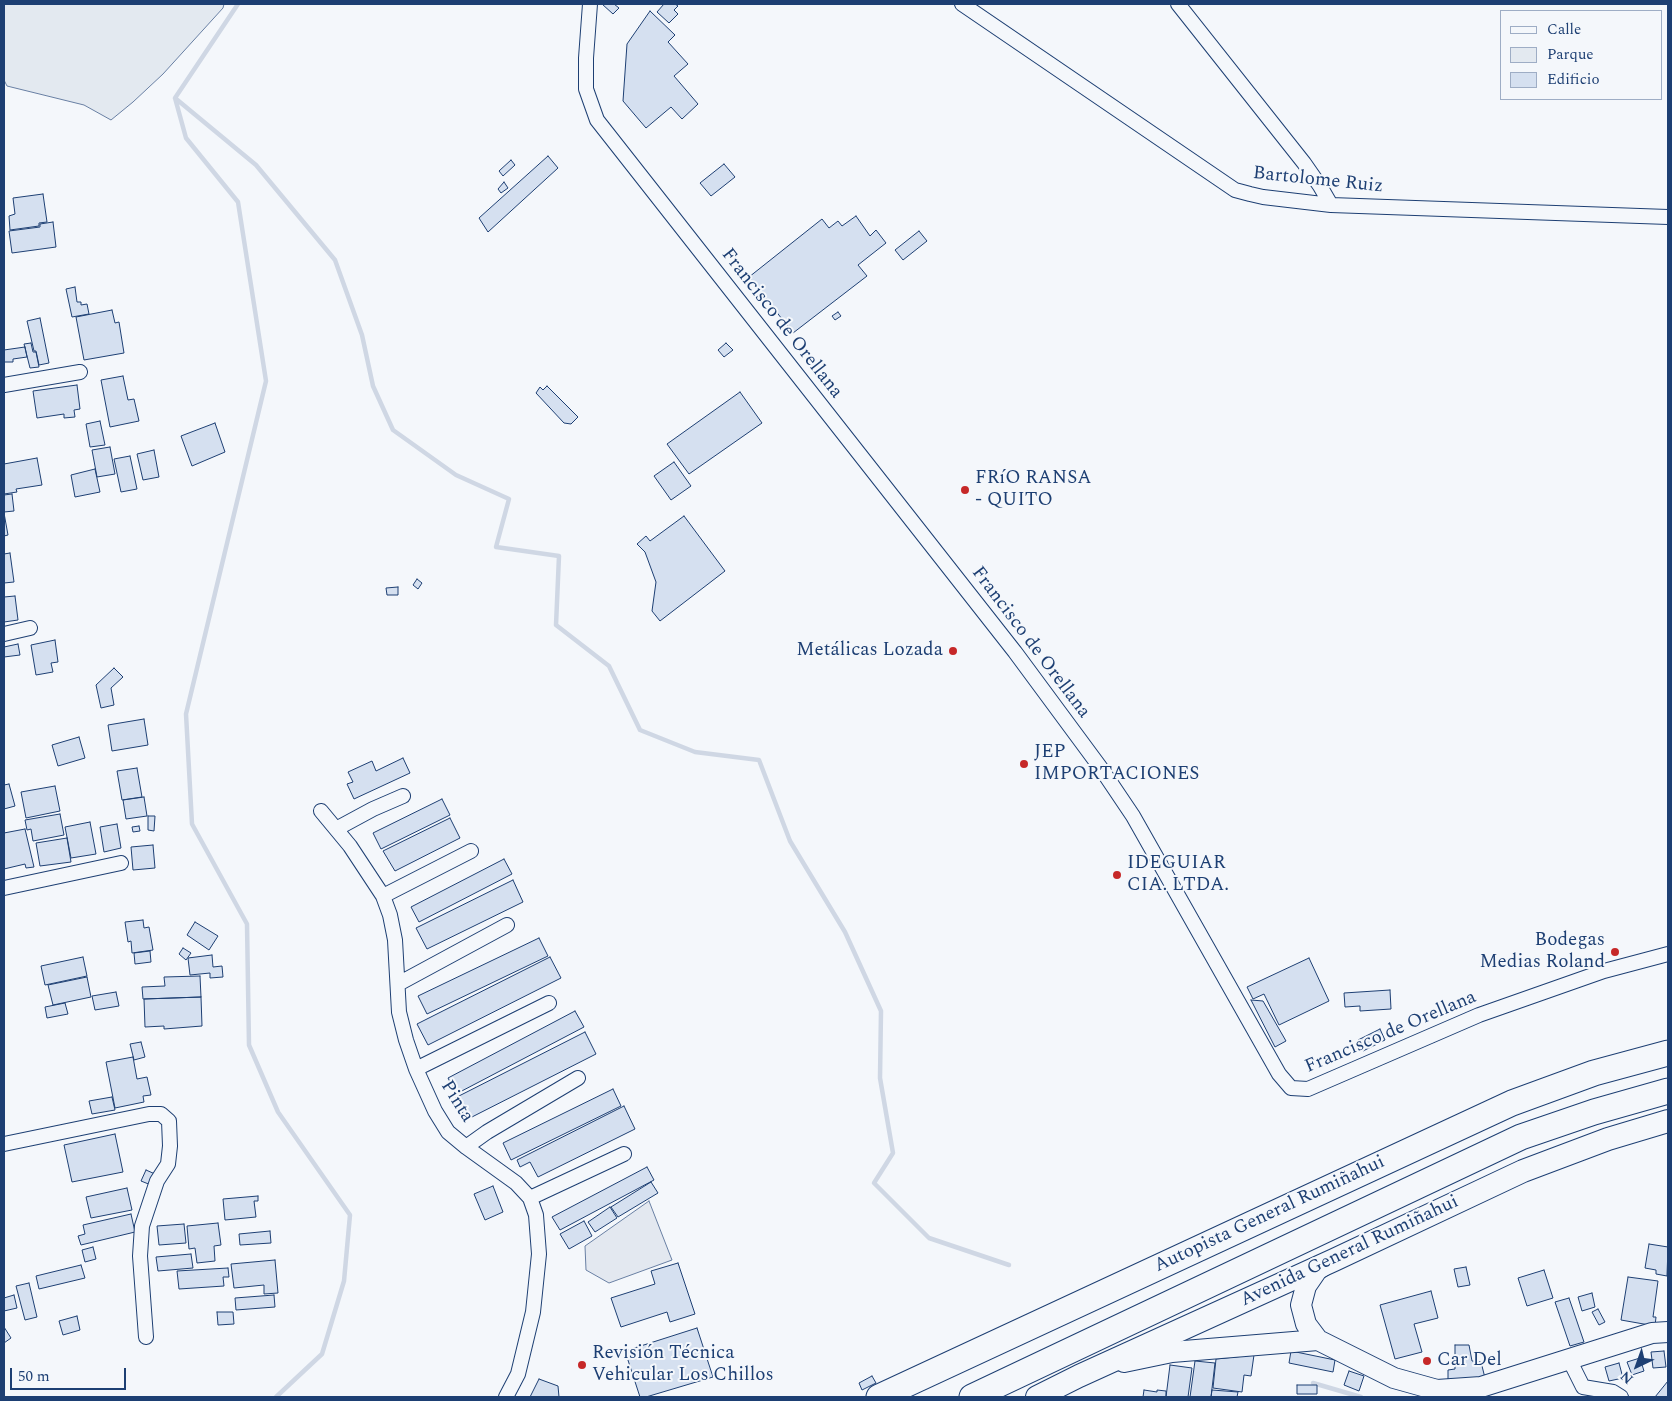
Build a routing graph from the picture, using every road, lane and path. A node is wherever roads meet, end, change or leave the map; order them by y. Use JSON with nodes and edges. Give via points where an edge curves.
{"nodes":[{"id":1,"x":590,"y":4,"type":"edge"},
{"id":2,"x":962,"y":4,"type":"edge"},
{"id":3,"x":1178,"y":4,"type":"edge"},
{"id":4,"x":1331,"y":205,"type":"junction"},
{"id":5,"x":1668,"y":217,"type":"edge"},
{"id":6,"x":80,"y":372,"type":"dead end"},
{"id":7,"x":4,"y":385,"type":"edge"},
{"id":8,"x":30,"y":628,"type":"dead end"},
{"id":9,"x":4,"y":634,"type":"edge"},
{"id":10,"x":403,"y":796,"type":"dead end"},
{"id":11,"x":322,"y":811,"type":"dead end"},
{"id":12,"x":336,"y":829,"type":"junction"},
{"id":13,"x":472,"y":851,"type":"dead end"},
{"id":14,"x":121,"y":863,"type":"dead end"},
{"id":15,"x":4,"y":888,"type":"edge"},
{"id":16,"x":384,"y":896,"type":"junction"},
{"id":17,"x":507,"y":925,"type":"dead end"},
{"id":18,"x":1668,"y":954,"type":"edge"},
{"id":19,"x":398,"y":984,"type":"junction"},
{"id":20,"x":549,"y":1003,"type":"dead end"},
{"id":21,"x":1668,"y":1052,"type":"edge"},
{"id":22,"x":416,"y":1069,"type":"junction"},
{"id":23,"x":578,"y":1078,"type":"dead end"},
{"id":24,"x":1668,"y":1091,"type":"edge"},
{"id":25,"x":1668,"y":1121,"type":"edge"},
{"id":26,"x":4,"y":1144,"type":"edge"},
{"id":27,"x":466,"y":1147,"type":"junction"},
{"id":28,"x":624,"y":1154,"type":"dead end"},
{"id":29,"x":530,"y":1198,"type":"junction"},
{"id":30,"x":1334,"y":1260,"type":"junction"},
{"id":31,"x":1668,"y":1332,"type":"edge"},
{"id":32,"x":146,"y":1337,"type":"dead end"},
{"id":33,"x":1318,"y":1340,"type":"junction"},
{"id":34,"x":1570,"y":1359,"type":"junction"},
{"id":35,"x":1079,"y":1376,"type":"junction"},
{"id":36,"x":506,"y":1397,"type":"edge"},
{"id":37,"x":879,"y":1397,"type":"edge"},
{"id":38,"x":972,"y":1397,"type":"edge"},
{"id":39,"x":1037,"y":1397,"type":"edge"},
{"id":40,"x":1621,"y":1397,"type":"edge"}],
"edges":[{"from":1,"to":18,"type":"street","name":"Francisco de Orellana","via":[[586,89],[597,120],[1015,652],[1100,766],[1133,816],[1279,1074],[1291,1088],[1308,1089],[1479,1015],[1604,971]]},
{"from":2,"to":4,"type":"street","name":"Bartolome Ruiz","via":[[1235,190],[1263,197]]},
{"from":3,"to":4,"type":"street","via":[[1304,163]]},
{"from":4,"to":5,"type":"street","name":"Bartolome Ruiz"},
{"from":6,"to":7,"type":"street"},
{"from":8,"to":9,"type":"street"},
{"from":10,"to":12,"type":"street"},
{"from":11,"to":12,"type":"street","name":"Pinta"},
{"from":12,"to":16,"type":"street","name":"Pinta"},
{"from":13,"to":16,"type":"street"},
{"from":14,"to":15,"type":"street"},
{"from":16,"to":19,"type":"street","name":"Pinta","via":[[395,940]]},
{"from":17,"to":19,"type":"street"},
{"from":19,"to":22,"type":"street","name":"Pinta","via":[[399,1012]]},
{"from":20,"to":22,"type":"street"},
{"from":21,"to":37,"type":"highway","name":"Autopista General Rumiñahui","via":[[1594,1073],[1512,1103]]},
{"from":22,"to":27,"type":"street","name":"Pinta","via":[[448,1132]]},
{"from":23,"to":27,"type":"street"},
{"from":24,"to":38,"type":"highway","name":"Autopista General Rumiñahui","via":[[1522,1136]]},
{"from":25,"to":30,"type":"main road","name":"Avenida General Rumiñahui","via":[[1608,1139],[1523,1171]]},
{"from":26,"to":32,"type":"street","via":[[149,1114],[161,1114],[169,1122],[168,1164],[157,1180],[142,1226],[140,1256]]},
{"from":27,"to":29,"type":"street","name":"Pinta","via":[[516,1183]]},
{"from":28,"to":29,"type":"street"},
{"from":29,"to":36,"type":"street","name":"Pinta","via":[[536,1215],[539,1254],[533,1312],[518,1374]]},
{"from":30,"to":33,"type":"street","via":[[1317,1270],[1306,1286],[1302,1305],[1306,1324]]},
{"from":30,"to":35,"type":"main road","name":"Avenida General Rumiñahui"},
{"from":31,"to":34,"type":"street","via":[[1652,1332]]},
{"from":33,"to":34,"type":"street","via":[[1394,1378],[1437,1390],[1481,1387]]},
{"from":33,"to":35,"type":"street","via":[[1172,1352],[1126,1361]]},
{"from":34,"to":40,"type":"street","via":[[1583,1387],[1613,1392]]},
{"from":35,"to":39,"type":"main road","name":"Avenida General Rumiñahui"}]}
